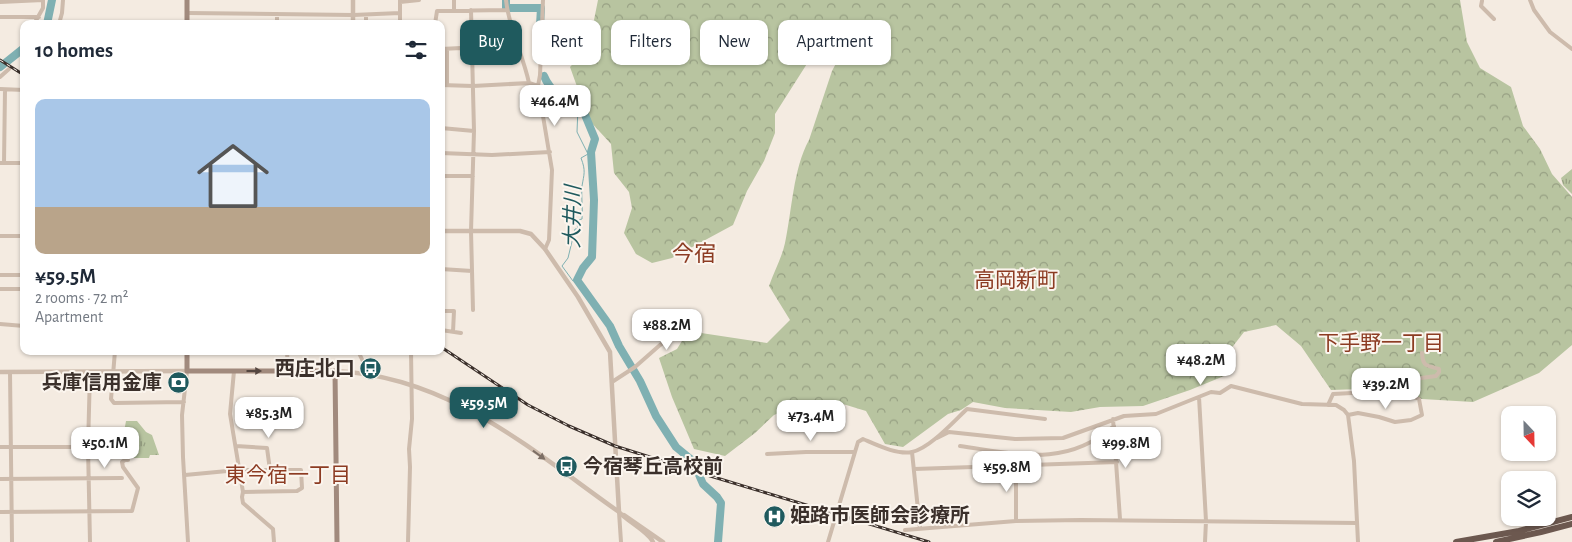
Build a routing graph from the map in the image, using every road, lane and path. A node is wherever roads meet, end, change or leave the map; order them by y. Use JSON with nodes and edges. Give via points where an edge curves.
{"nodes":[{"id":1,"x":43,"y":0,"type":"edge"},
{"id":2,"x":63,"y":0,"type":"edge"},
{"id":3,"x":187,"y":0,"type":"edge"},
{"id":4,"x":353,"y":0,"type":"edge"},
{"id":5,"x":420,"y":0,"type":"edge"},
{"id":6,"x":454,"y":0,"type":"edge"},
{"id":7,"x":506,"y":0,"type":"edge"},
{"id":8,"x":542,"y":0,"type":"edge"},
{"id":9,"x":1483,"y":0,"type":"edge"},
{"id":10,"x":1530,"y":0,"type":"edge"},
{"id":11,"x":400,"y":1,"type":"edge"},
{"id":12,"x":0,"y":2,"type":"edge"},
{"id":13,"x":471,"y":10,"type":"junction"},
{"id":14,"x":507,"y":10,"type":"junction"},
{"id":15,"x":454,"y":11,"type":"junction"},
{"id":16,"x":187,"y":13,"type":"junction"},
{"id":17,"x":400,"y":13,"type":"junction"},
{"id":18,"x":277,"y":14,"type":"junction"},
{"id":19,"x":353,"y":15,"type":"junction"},
{"id":20,"x":366,"y":15,"type":"junction"},
{"id":21,"x":39,"y":17,"type":"junction"},
{"id":22,"x":0,"y":18,"type":"edge"},
{"id":23,"x":37,"y":20,"type":"edge"},
{"id":24,"x":60,"y":20,"type":"edge"},
{"id":25,"x":187,"y":20,"type":"edge"},
{"id":26,"x":277,"y":20,"type":"edge"},
{"id":27,"x":353,"y":20,"type":"edge"},
{"id":28,"x":366,"y":20,"type":"edge"},
{"id":29,"x":400,"y":20,"type":"edge"},
{"id":30,"x":436,"y":20,"type":"edge"},
{"id":31,"x":471,"y":20,"type":"edge"},
{"id":32,"x":510,"y":20,"type":"edge"},
{"id":33,"x":1494,"y":20,"type":"dead end"},
{"id":34,"x":460,"y":48,"type":"edge"},
{"id":35,"x":1572,"y":49,"type":"edge"},
{"id":36,"x":447,"y":50,"type":"joint"},
{"id":37,"x":522,"y":54,"type":"edge"},
{"id":38,"x":472,"y":65,"type":"edge"},
{"id":39,"x":9,"y":70,"type":"dead end"},
{"id":40,"x":0,"y":77,"type":"edge"},
{"id":41,"x":529,"y":83,"type":"junction"},
{"id":42,"x":447,"y":85,"type":"joint"},
{"id":43,"x":473,"y":86,"type":"junction"},
{"id":44,"x":538,"y":86,"type":"junction"},
{"id":45,"x":3,"y":89,"type":"edge"},
{"id":46,"x":20,"y":90,"type":"edge"},
{"id":47,"x":3,"y":121,"type":"edge"},
{"id":48,"x":445,"y":128,"type":"edge"},
{"id":49,"x":474,"y":131,"type":"junction"},
{"id":50,"x":550,"y":152,"type":"junction"},
{"id":51,"x":445,"y":153,"type":"edge"},
{"id":52,"x":474,"y":154,"type":"junction"},
{"id":53,"x":2,"y":163,"type":"edge"},
{"id":54,"x":20,"y":163,"type":"edge"},
{"id":55,"x":445,"y":176,"type":"edge"},
{"id":56,"x":473,"y":176,"type":"junction"},
{"id":57,"x":471,"y":231,"type":"junction"},
{"id":58,"x":445,"y":232,"type":"edge"},
{"id":59,"x":0,"y":236,"type":"edge"},
{"id":60,"x":20,"y":236,"type":"edge"},
{"id":61,"x":545,"y":249,"type":"junction"},
{"id":62,"x":445,"y":269,"type":"edge"},
{"id":63,"x":472,"y":271,"type":"junction"},
{"id":64,"x":0,"y":275,"type":"edge"},
{"id":65,"x":20,"y":275,"type":"edge"},
{"id":66,"x":20,"y":288,"type":"edge"},
{"id":67,"x":0,"y":289,"type":"edge"},
{"id":68,"x":473,"y":310,"type":"dead end"},
{"id":69,"x":445,"y":311,"type":"edge"},
{"id":70,"x":0,"y":324,"type":"edge"},
{"id":71,"x":690,"y":325,"type":"dead end"},
{"id":72,"x":20,"y":326,"type":"edge"},
{"id":73,"x":445,"y":331,"type":"edge"},
{"id":74,"x":453,"y":332,"type":"junction"},
{"id":75,"x":461,"y":333,"type":"dead end"},
{"id":76,"x":1422,"y":353,"type":"dead end"},
{"id":77,"x":115,"y":355,"type":"edge"},
{"id":78,"x":187,"y":355,"type":"edge"},
{"id":79,"x":287,"y":355,"type":"edge"},
{"id":80,"x":360,"y":355,"type":"edge"},
{"id":81,"x":411,"y":355,"type":"edge"},
{"id":82,"x":187,"y":371,"type":"junction"},
{"id":83,"x":234,"y":371,"type":"junction"},
{"id":84,"x":288,"y":371,"type":"junction"},
{"id":85,"x":335,"y":371,"type":"junction"},
{"id":86,"x":0,"y":372,"type":"edge"},
{"id":87,"x":10,"y":372,"type":"junction"},
{"id":88,"x":90,"y":372,"type":"junction"},
{"id":89,"x":113,"y":372,"type":"junction"},
{"id":90,"x":369,"y":374,"type":"junction"},
{"id":91,"x":612,"y":382,"type":"junction"},
{"id":92,"x":411,"y":384,"type":"junction"},
{"id":93,"x":1400,"y":394,"type":"dead end"},
{"id":94,"x":1199,"y":397,"type":"junction"},
{"id":95,"x":184,"y":402,"type":"junction"},
{"id":96,"x":1328,"y":405,"type":"junction"},
{"id":97,"x":1348,"y":415,"type":"junction"},
{"id":98,"x":1045,"y":419,"type":"dead end"},
{"id":99,"x":1113,"y":420,"type":"junction"},
{"id":100,"x":1114,"y":426,"type":"junction"},
{"id":101,"x":938,"y":438,"type":"junction"},
{"id":102,"x":11,"y":446,"type":"junction"},
{"id":103,"x":236,"y":446,"type":"junction"},
{"id":104,"x":960,"y":446,"type":"dead end"},
{"id":105,"x":0,"y":447,"type":"edge"},
{"id":106,"x":88,"y":447,"type":"junction"},
{"id":107,"x":855,"y":452,"type":"junction"},
{"id":108,"x":912,"y":452,"type":"junction"},
{"id":109,"x":767,"y":454,"type":"dead end"},
{"id":110,"x":128,"y":460,"type":"dead end"},
{"id":111,"x":1116,"y":462,"type":"junction"},
{"id":112,"x":1016,"y":466,"type":"junction"},
{"id":113,"x":914,"y":469,"type":"junction"},
{"id":114,"x":238,"y":470,"type":"junction"},
{"id":115,"x":270,"y":470,"type":"junction"},
{"id":116,"x":185,"y":475,"type":"junction"},
{"id":117,"x":88,"y":478,"type":"junction"},
{"id":118,"x":122,"y":478,"type":"dead end"},
{"id":119,"x":0,"y":479,"type":"edge"},
{"id":120,"x":11,"y":479,"type":"junction"},
{"id":121,"x":243,"y":492,"type":"junction"},
{"id":122,"x":0,"y":512,"type":"edge"},
{"id":123,"x":12,"y":512,"type":"junction"},
{"id":124,"x":89,"y":512,"type":"junction"},
{"id":125,"x":619,"y":512,"type":"junction"},
{"id":126,"x":1572,"y":517,"type":"edge"},
{"id":127,"x":1120,"y":520,"type":"junction"},
{"id":128,"x":1016,"y":521,"type":"junction"},
{"id":129,"x":1206,"y":521,"type":"junction"},
{"id":130,"x":1357,"y":523,"type":"junction"},
{"id":131,"x":1572,"y":524,"type":"edge"},
{"id":132,"x":920,"y":529,"type":"junction"},
{"id":133,"x":905,"y":530,"type":"dead end"},
{"id":134,"x":641,"y":531,"type":"junction"},
{"id":135,"x":12,"y":542,"type":"edge"},
{"id":136,"x":90,"y":542,"type":"edge"},
{"id":137,"x":188,"y":542,"type":"edge"},
{"id":138,"x":274,"y":542,"type":"edge"},
{"id":139,"x":337,"y":542,"type":"edge"},
{"id":140,"x":408,"y":542,"type":"edge"},
{"id":141,"x":621,"y":542,"type":"edge"},
{"id":142,"x":648,"y":542,"type":"edge"},
{"id":143,"x":653,"y":542,"type":"edge"},
{"id":144,"x":663,"y":542,"type":"edge"},
{"id":145,"x":828,"y":542,"type":"edge"},
{"id":146,"x":1205,"y":542,"type":"edge"},
{"id":147,"x":1358,"y":542,"type":"edge"},
{"id":148,"x":1456,"y":542,"type":"edge"},
{"id":149,"x":1496,"y":542,"type":"edge"}],
"edges":[{"from":1,"to":12,"type":"street"},
{"from":1,"to":21,"type":"street"},
{"from":2,"to":24,"type":"street"},
{"from":3,"to":16,"type":"main road"},
{"from":4,"to":19,"type":"street"},
{"from":5,"to":11,"type":"street"},
{"from":6,"to":15,"type":"street"},
{"from":7,"to":14,"type":"street"},
{"from":8,"to":44,"type":"street"},
{"from":9,"to":33,"type":"street","via":[[1481,6]]},
{"from":10,"to":35,"type":"street","via":[[1550,32]]},
{"from":11,"to":17,"type":"street"},
{"from":13,"to":14,"type":"street"},
{"from":13,"to":15,"type":"street"},
{"from":13,"to":31,"type":"street"},
{"from":14,"to":32,"type":"street"},
{"from":15,"to":30,"type":"street","via":[[437,11]]},
{"from":16,"to":18,"type":"street"},
{"from":16,"to":25,"type":"main road"},
{"from":17,"to":20,"type":"street"},
{"from":17,"to":29,"type":"street"},
{"from":18,"to":19,"type":"street"},
{"from":18,"to":26,"type":"street"},
{"from":19,"to":20,"type":"street"},
{"from":19,"to":27,"type":"street"},
{"from":20,"to":28,"type":"street"},
{"from":21,"to":22,"type":"street"},
{"from":21,"to":23,"type":"street"},
{"from":34,"to":36,"type":"street"},
{"from":36,"to":42,"type":"street"},
{"from":37,"to":41,"type":"street"},
{"from":38,"to":43,"type":"street"},
{"from":39,"to":40,"type":"street"},
{"from":41,"to":43,"type":"street"},
{"from":41,"to":44,"type":"street"},
{"from":42,"to":43,"type":"street"},
{"from":43,"to":49,"type":"street"},
{"from":44,"to":50,"type":"street"},
{"from":45,"to":46,"type":"street"},
{"from":45,"to":47,"type":"street"},
{"from":47,"to":53,"type":"street"},
{"from":48,"to":49,"type":"street"},
{"from":49,"to":52,"type":"street"},
{"from":50,"to":52,"type":"street"},
{"from":50,"to":61,"type":"street","via":[[550,240]]},
{"from":51,"to":52,"type":"street"},
{"from":52,"to":56,"type":"street"},
{"from":53,"to":54,"type":"street"},
{"from":55,"to":56,"type":"street"},
{"from":56,"to":57,"type":"street"},
{"from":57,"to":58,"type":"street"},
{"from":57,"to":61,"type":"street","via":[[520,231],[530,234]]},
{"from":57,"to":63,"type":"street"},
{"from":59,"to":60,"type":"street"},
{"from":61,"to":91,"type":"street","via":[[610,352]]},
{"from":62,"to":63,"type":"street"},
{"from":63,"to":68,"type":"street"},
{"from":64,"to":65,"type":"street"},
{"from":66,"to":67,"type":"street"},
{"from":69,"to":74,"type":"street","via":[[454,312]]},
{"from":70,"to":72,"type":"street"},
{"from":71,"to":91,"type":"street"},
{"from":73,"to":74,"type":"street"},
{"from":74,"to":75,"type":"street"},
{"from":76,"to":96,"type":"street","via":[[1425,365],[1439,369],[1436,376],[1400,381],[1371,392],[1333,394]]},
{"from":77,"to":89,"type":"street"},
{"from":78,"to":82,"type":"main road"},
{"from":79,"to":84,"type":"street"},
{"from":80,"to":90,"type":"street"},
{"from":81,"to":92,"type":"street"},
{"from":82,"to":83,"type":"main road"},
{"from":82,"to":89,"type":"street"},
{"from":82,"to":95,"type":"street"},
{"from":83,"to":84,"type":"main road","one_way":true},
{"from":83,"to":103,"type":"street","via":[[230,414]]},
{"from":84,"to":85,"type":"main road"},
{"from":85,"to":90,"type":"street"},
{"from":85,"to":139,"type":"main road"},
{"from":86,"to":87,"type":"street"},
{"from":87,"to":88,"type":"street"},
{"from":87,"to":102,"type":"street"},
{"from":88,"to":89,"type":"street"},
{"from":88,"to":106,"type":"street"},
{"from":89,"to":95,"type":"street","via":[[111,398],[114,402]]},
{"from":90,"to":92,"type":"street"},
{"from":91,"to":125,"type":"street"},
{"from":92,"to":125,"type":"street","one_way":true,"via":[[450,399],[485,418]]},
{"from":92,"to":140,"type":"street"},
{"from":93,"to":97,"type":"street","via":[[1419,399],[1422,415],[1395,422],[1358,413]]},
{"from":94,"to":96,"type":"street","via":[[1211,392],[1220,393],[1232,386],[1302,404]]},
{"from":94,"to":99,"type":"street","via":[[1156,414]]},
{"from":94,"to":129,"type":"street"},
{"from":95,"to":116,"type":"street"},
{"from":96,"to":97,"type":"street","via":[[1336,405]]},
{"from":97,"to":130,"type":"street"},
{"from":98,"to":101,"type":"street","via":[[966,409]]},
{"from":99,"to":100,"type":"street"},
{"from":99,"to":101,"type":"street","via":[[1063,438],[1015,439],[949,432]]},
{"from":100,"to":104,"type":"street","via":[[1081,447],[1056,455],[1023,455]]},
{"from":100,"to":111,"type":"street"},
{"from":101,"to":108,"type":"street"},
{"from":102,"to":105,"type":"street"},
{"from":102,"to":106,"type":"street"},
{"from":102,"to":120,"type":"street"},
{"from":103,"to":114,"type":"street"},
{"from":103,"to":115,"type":"street","via":[[267,448]]},
{"from":106,"to":117,"type":"street"},
{"from":107,"to":108,"type":"street","via":[[858,442],[863,439],[889,450]]},
{"from":107,"to":109,"type":"street"},
{"from":107,"to":145,"type":"street"},
{"from":108,"to":113,"type":"street"},
{"from":110,"to":124,"type":"street","via":[[122,462],[123,467],[138,488],[132,511]]},
{"from":111,"to":112,"type":"street"},
{"from":111,"to":127,"type":"street"},
{"from":112,"to":113,"type":"street"},
{"from":112,"to":128,"type":"street"},
{"from":113,"to":132,"type":"street"},
{"from":114,"to":115,"type":"street"},
{"from":114,"to":116,"type":"street"},
{"from":114,"to":121,"type":"street"},
{"from":115,"to":121,"type":"street","via":[[301,470],[302,488],[297,491]]},
{"from":116,"to":137,"type":"street"},
{"from":117,"to":118,"type":"street"},
{"from":117,"to":120,"type":"street"},
{"from":117,"to":124,"type":"street"},
{"from":119,"to":120,"type":"street"},
{"from":120,"to":123,"type":"street"},
{"from":121,"to":138,"type":"street","via":[[243,503],[272,529]]},
{"from":122,"to":123,"type":"street"},
{"from":123,"to":124,"type":"street"},
{"from":123,"to":135,"type":"street"},
{"from":124,"to":136,"type":"street"},
{"from":125,"to":134,"type":"street"},
{"from":125,"to":141,"type":"street"},
{"from":125,"to":144,"type":"street"},
{"from":126,"to":148,"type":"highway","via":[[1519,532]]},
{"from":127,"to":128,"type":"street"},
{"from":127,"to":129,"type":"street"},
{"from":128,"to":132,"type":"street"},
{"from":129,"to":130,"type":"street"},
{"from":129,"to":146,"type":"street"},
{"from":130,"to":147,"type":"street"},
{"from":131,"to":149,"type":"highway"},
{"from":132,"to":133,"type":"street"},
{"from":134,"to":142,"type":"street"},
{"from":134,"to":143,"type":"street"}]}
